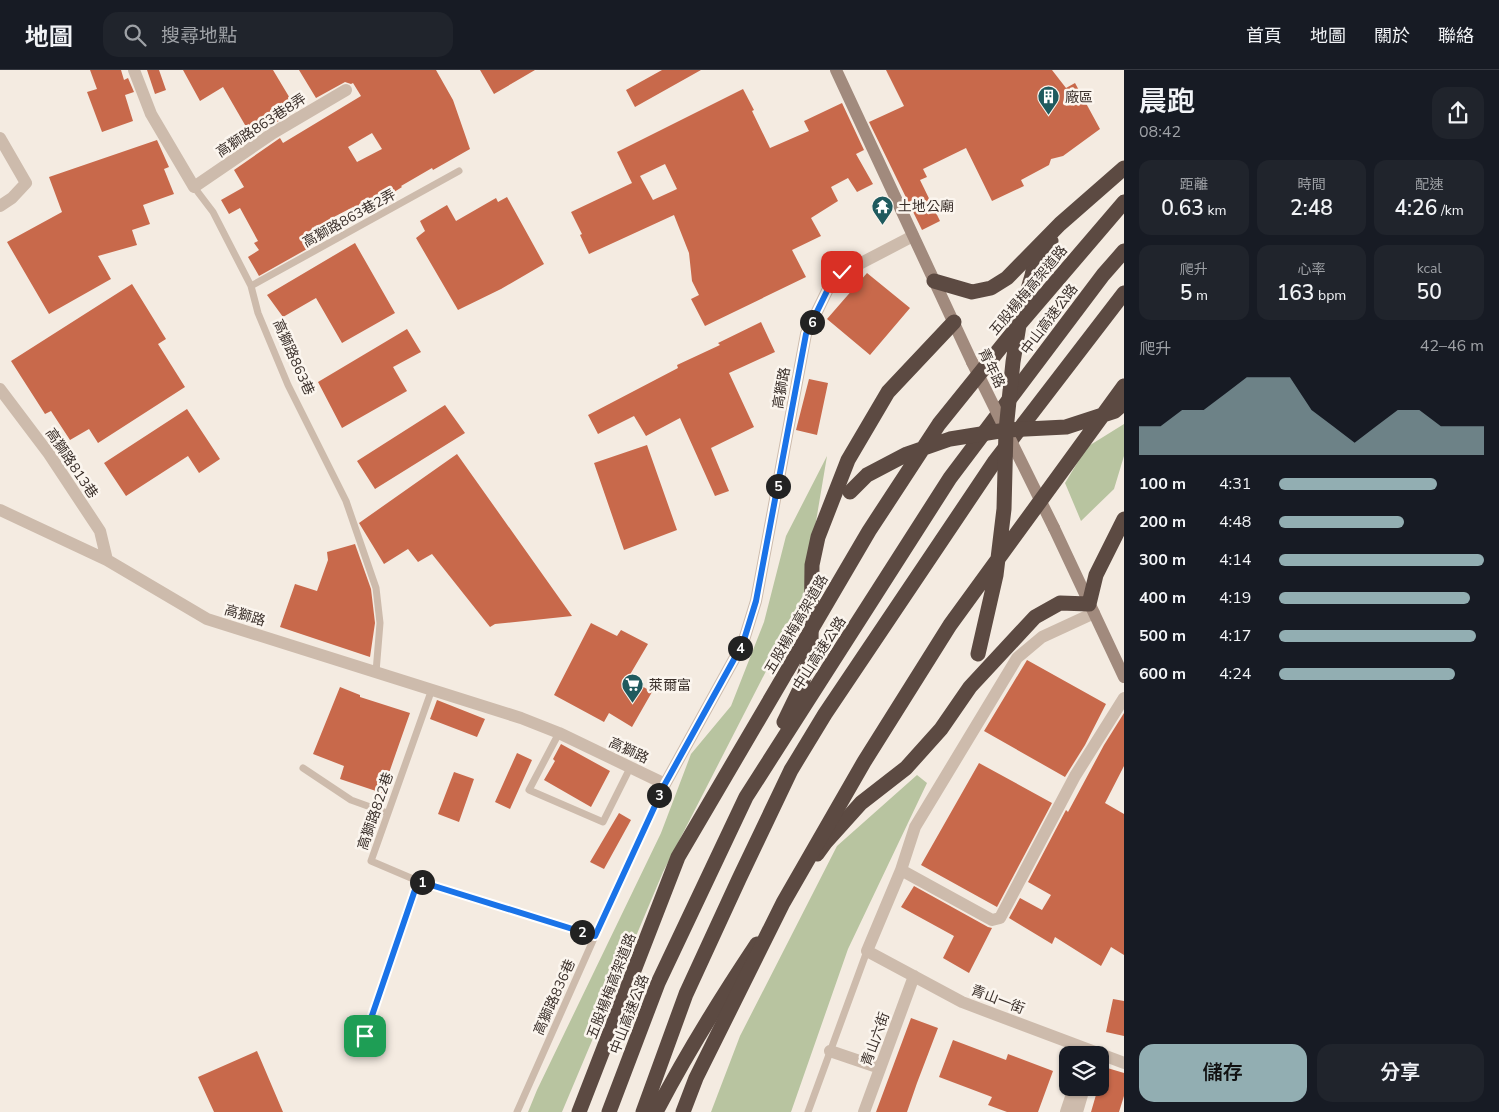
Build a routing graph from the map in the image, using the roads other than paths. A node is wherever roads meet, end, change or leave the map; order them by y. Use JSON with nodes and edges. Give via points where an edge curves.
{"nodes":[{"id":1,"x":134,"y":70,"type":"edge"},
{"id":2,"x":836,"y":70,"type":"edge"},
{"id":3,"x":346,"y":90,"type":"dead end"},
{"id":4,"x":0,"y":138,"type":"edge"},
{"id":5,"x":1124,"y":168,"type":"edge"},
{"id":6,"x":459,"y":171,"type":"dead end"},
{"id":7,"x":194,"y":187,"type":"junction"},
{"id":8,"x":1124,"y":202,"type":"edge"},
{"id":9,"x":0,"y":206,"type":"edge"},
{"id":10,"x":1060,"y":224,"type":"junction"},
{"id":11,"x":913,"y":236,"type":"junction"},
{"id":12,"x":1124,"y":251,"type":"edge"},
{"id":13,"x":934,"y":281,"type":"junction"},
{"id":14,"x":251,"y":286,"type":"junction"},
{"id":15,"x":1124,"y":293,"type":"edge"},
{"id":16,"x":954,"y":322,"type":"junction"},
{"id":17,"x":1124,"y":386,"type":"edge"},
{"id":18,"x":0,"y":389,"type":"edge"},
{"id":19,"x":1124,"y":403,"type":"edge"},
{"id":20,"x":1006,"y":430,"type":"junction"},
{"id":21,"x":0,"y":510,"type":"edge"},
{"id":22,"x":827,"y":514,"type":"junction"},
{"id":23,"x":1124,"y":519,"type":"edge"},
{"id":24,"x":107,"y":560,"type":"junction"},
{"id":25,"x":1091,"y":608,"type":"junction"},
{"id":26,"x":376,"y":672,"type":"junction"},
{"id":27,"x":1124,"y":678,"type":"edge"},
{"id":28,"x":970,"y":686,"type":"junction"},
{"id":29,"x":432,"y":689,"type":"junction"},
{"id":30,"x":1124,"y":698,"type":"edge"},
{"id":31,"x":558,"y":733,"type":"junction"},
{"id":32,"x":303,"y":768,"type":"dead end"},
{"id":33,"x":630,"y":768,"type":"junction"},
{"id":34,"x":665,"y":784,"type":"junction"},
{"id":35,"x":746,"y":796,"type":"junction"},
{"id":36,"x":387,"y":813,"type":"junction"},
{"id":37,"x":901,"y":870,"type":"junction"},
{"id":38,"x":418,"y":881,"type":"junction"},
{"id":39,"x":595,"y":936,"type":"junction"},
{"id":40,"x":867,"y":951,"type":"junction"},
{"id":41,"x":914,"y":976,"type":"junction"},
{"id":42,"x":365,"y":1036,"type":"dead end"},
{"id":43,"x":1072,"y":1046,"type":"edge"},
{"id":44,"x":830,"y":1051,"type":"junction"},
{"id":45,"x":1109,"y":1059,"type":"edge"},
{"id":46,"x":1124,"y":1063,"type":"edge"},
{"id":47,"x":880,"y":1068,"type":"junction"},
{"id":48,"x":1071,"y":1096,"type":"edge"},
{"id":49,"x":1082,"y":1096,"type":"edge"},
{"id":50,"x":517,"y":1112,"type":"edge"},
{"id":51,"x":579,"y":1112,"type":"edge"},
{"id":52,"x":609,"y":1112,"type":"edge"},
{"id":53,"x":643,"y":1112,"type":"edge"},
{"id":54,"x":656,"y":1112,"type":"edge"},
{"id":55,"x":683,"y":1112,"type":"edge"},
{"id":56,"x":808,"y":1112,"type":"edge"},
{"id":57,"x":864,"y":1112,"type":"edge"},
{"id":58,"x":1066,"y":1112,"type":"edge"},
{"id":59,"x":1077,"y":1112,"type":"edge"}],
"edges":[{"from":1,"to":7,"type":"street","name":"高獅路863巷","via":[[151,114]]},
{"from":2,"to":11,"type":"street","name":"青年路"},
{"from":3,"to":7,"type":"street","name":"高獅路863巷8弄","via":[[272,133]]},
{"from":4,"to":9,"type":"street","via":[[26,183]]},
{"from":5,"to":10,"type":"highway"},
{"from":6,"to":14,"type":"lane","name":"高獅路863巷2弄"},
{"from":7,"to":14,"type":"lane","name":"高獅路863巷","via":[[213,212]]},
{"from":8,"to":51,"type":"highway","name":"五股楊梅高架道路","bridge":true,"via":[[940,424],[869,531],[678,857]]},
{"from":10,"to":13,"type":"highway","via":[[1007,278],[991,288],[972,292]]},
{"from":10,"to":20,"type":"highway","bridge":true,"via":[[1033,272],[1021,313],[1012,362]]},
{"from":11,"to":13,"type":"street","name":"青年路"},
{"from":11,"to":34,"type":"street","name":"高獅路","via":[[842,272],[829,287],[806,334],[756,601],[743,643]]},
{"from":12,"to":35,"type":"highway","name":"中山高速公路","via":[[950,478]]},
{"from":13,"to":16,"type":"street","name":"青年路"},
{"from":14,"to":26,"type":"lane","name":"高獅路863巷","via":[[258,313],[288,385],[346,500],[376,588],[380,623]]},
{"from":15,"to":53,"type":"highway","via":[[995,461],[791,770],[686,994]]},
{"from":16,"to":20,"type":"street","name":"青年路","bridge":true},
{"from":16,"to":22,"type":"highway","via":[[888,392],[848,460]]},
{"from":17,"to":55,"type":"highway","bridge":true,"via":[[950,625],[864,762],[783,903],[696,1078]]},
{"from":18,"to":24,"type":"street","name":"高獅路813巷","via":[[49,454],[100,531]]},
{"from":19,"to":20,"type":"highway","bridge":true,"via":[[1115,411],[1066,427]]},
{"from":20,"to":22,"type":"highway","bridge":true,"via":[[950,439],[907,454],[868,476]]},
{"from":20,"to":25,"type":"street","name":"青年路","bridge":true},
{"from":20,"to":28,"type":"highway","bridge":true,"via":[[1004,509],[996,575]]},
{"from":21,"to":24,"type":"street","name":"高獅路"},
{"from":22,"to":35,"type":"highway","via":[[812,565],[808,667]]},
{"from":23,"to":25,"type":"highway","via":[[1096,575]]},
{"from":24,"to":26,"type":"street","name":"高獅路","via":[[207,619]]},
{"from":25,"to":27,"type":"street","name":"青年路"},
{"from":25,"to":28,"type":"highway","via":[[1060,603],[1035,617]]},
{"from":25,"to":37,"type":"street","via":[[1042,638],[1017,658],[915,827]]},
{"from":26,"to":29,"type":"street","name":"高獅路"},
{"from":28,"to":54,"type":"highway","via":[[941,729],[906,768],[861,803],[825,843],[736,976]]},
{"from":29,"to":31,"type":"street","name":"高獅路"},
{"from":29,"to":36,"type":"lane","name":"高獅路822巷"},
{"from":30,"to":37,"type":"street","via":[[1075,776],[1000,918],[992,920]]},
{"from":31,"to":33,"type":"street","name":"高獅路"},
{"from":31,"to":33,"type":"lane","via":[[529,790],[603,822]]},
{"from":32,"to":36,"type":"lane","via":[[352,800]]},
{"from":33,"to":34,"type":"street","name":"高獅路"},
{"from":34,"to":39,"type":"lane","name":"高獅路836巷"},
{"from":35,"to":52,"type":"highway","name":"中山高速公路","via":[[658,983]]},
{"from":36,"to":38,"type":"lane","name":"高獅路822巷","via":[[372,861]]},
{"from":37,"to":40,"type":"street"},
{"from":38,"to":39,"type":"lane","name":"高獅路822巷"},
{"from":38,"to":42,"type":"lane"},
{"from":39,"to":50,"type":"lane","name":"高獅路836巷"},
{"from":40,"to":41,"type":"street","name":"青山一街"},
{"from":40,"to":44,"type":"lane"},
{"from":41,"to":43,"type":"street","name":"青山一街","via":[[962,1002]]},
{"from":41,"to":47,"type":"street","name":"青山六街"},
{"from":44,"to":47,"type":"street"},
{"from":44,"to":56,"type":"lane"},
{"from":45,"to":46,"type":"street","name":"青山一街"},
{"from":47,"to":57,"type":"street","name":"青山六街"},
{"from":48,"to":58,"type":"street"},
{"from":49,"to":59,"type":"street"}]}
